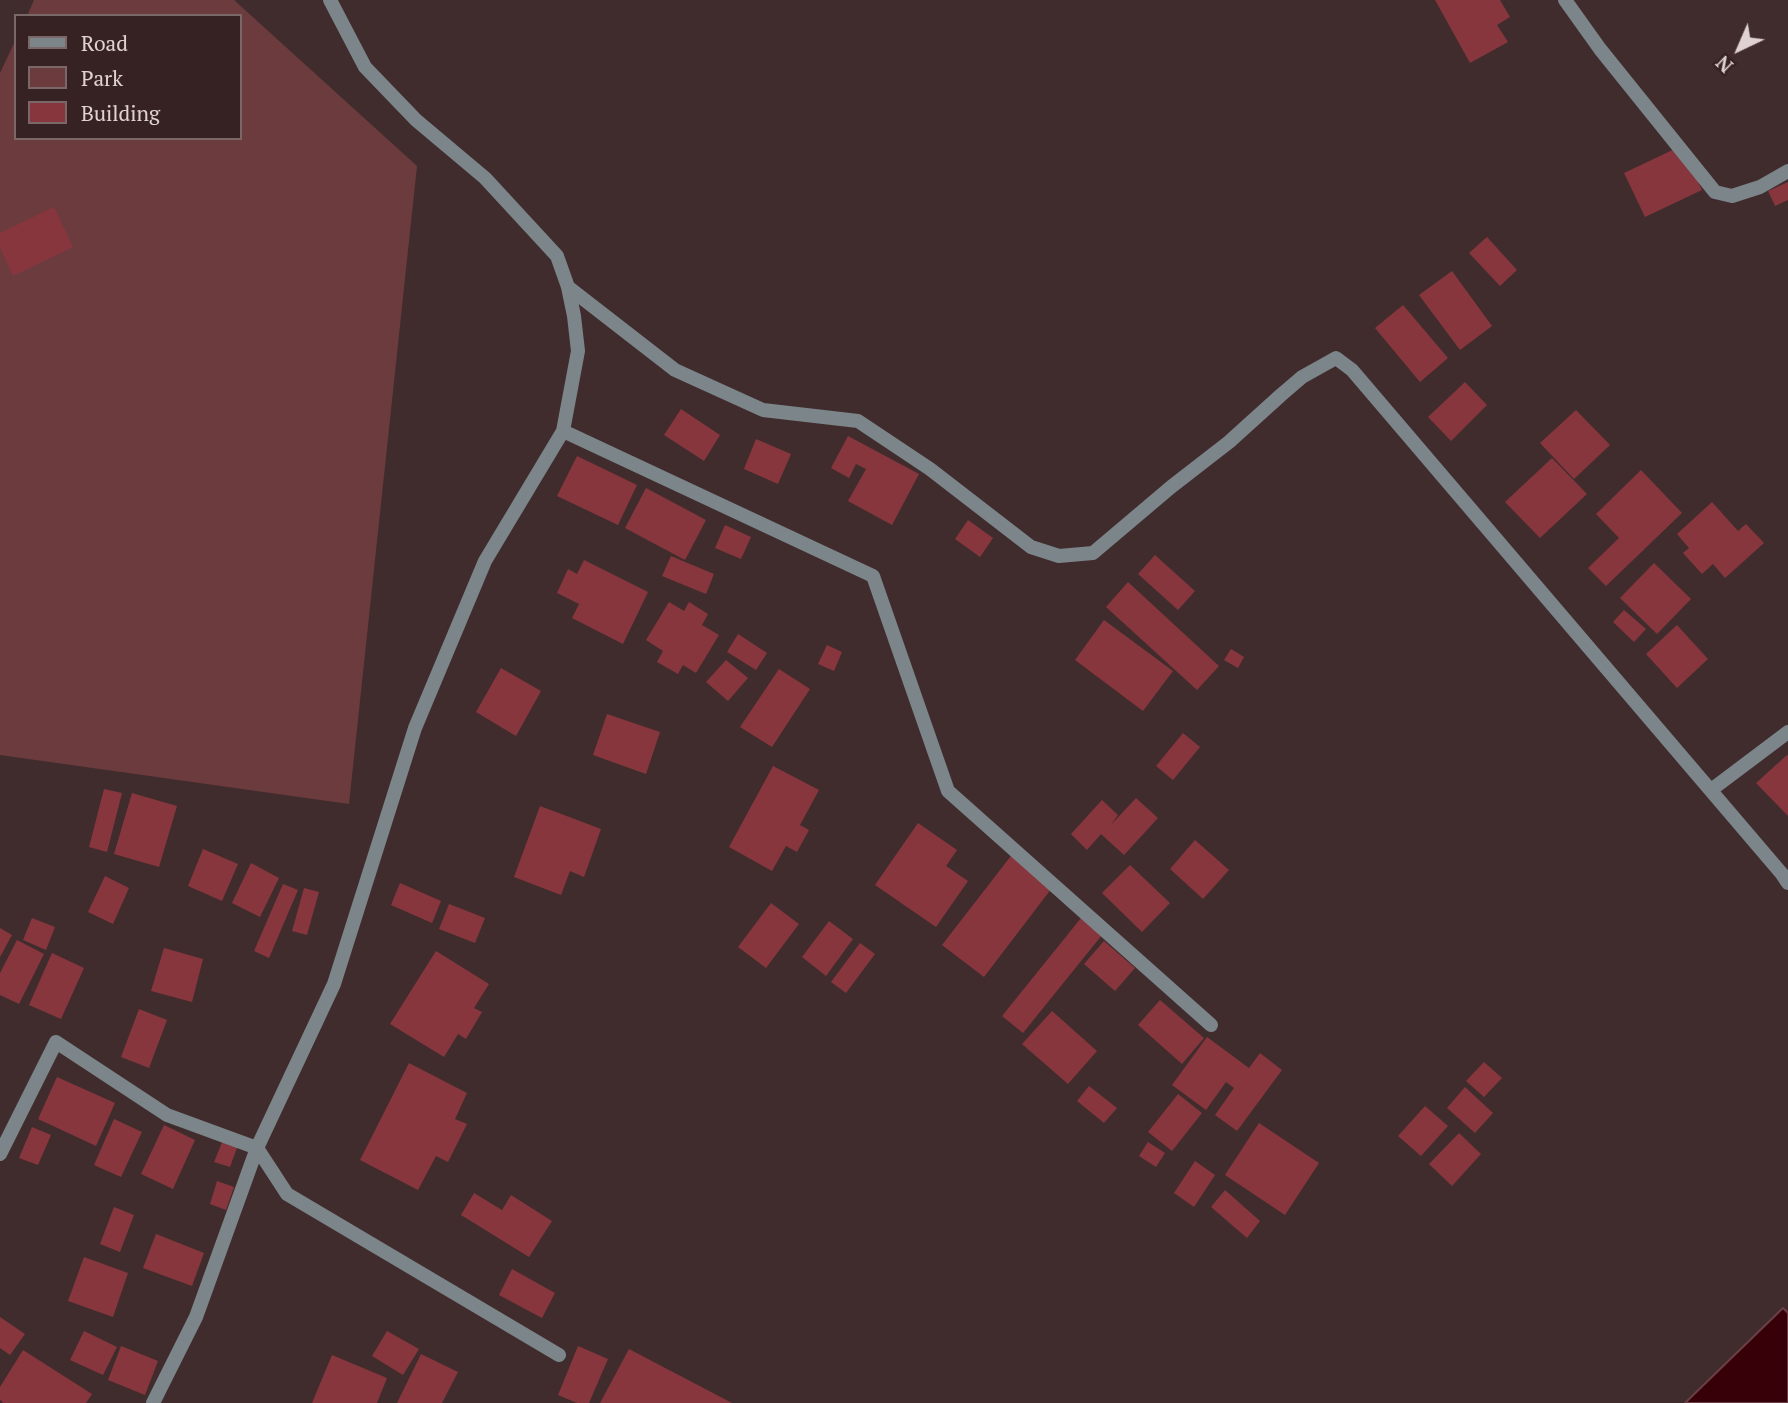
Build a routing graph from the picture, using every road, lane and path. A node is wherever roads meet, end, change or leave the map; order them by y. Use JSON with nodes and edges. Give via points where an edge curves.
{"nodes":[{"id":1,"x":330,"y":0,"type":"edge"},
{"id":2,"x":1565,"y":0,"type":"edge"},
{"id":3,"x":1788,"y":171,"type":"edge"},
{"id":4,"x":568,"y":287,"type":"junction"},
{"id":5,"x":563,"y":430,"type":"junction"},
{"id":6,"x":1788,"y":732,"type":"edge"},
{"id":7,"x":1711,"y":790,"type":"junction"},
{"id":8,"x":1788,"y":883,"type":"edge"},
{"id":9,"x":1211,"y":1025,"type":"dead end"},
{"id":10,"x":257,"y":1148,"type":"junction"},
{"id":11,"x":0,"y":1154,"type":"edge"},
{"id":12,"x":559,"y":1355,"type":"dead end"},
{"id":13,"x":153,"y":1403,"type":"edge"}],
"edges":[{"from":1,"to":4,"type":"street","via":[[365,67],[416,120],[485,178],[548,246],[557,256]]},
{"from":2,"to":3,"type":"street","via":[[1715,192],[1732,196]]},
{"from":4,"to":5,"type":"street","via":[[578,351]]},
{"from":4,"to":7,"type":"street","via":[[675,370],[763,410],[858,421],[930,469],[1031,547],[1059,556],[1093,553],[1302,377],[1336,358],[1352,370]]},
{"from":5,"to":9,"type":"street","via":[[873,576],[948,790]]},
{"from":5,"to":10,"type":"street","via":[[485,561],[415,728],[334,984]]},
{"from":6,"to":7,"type":"street"},
{"from":7,"to":8,"type":"street"},
{"from":10,"to":11,"type":"street","via":[[167,1115],[56,1042]]},
{"from":10,"to":12,"type":"street","via":[[287,1194]]},
{"from":10,"to":13,"type":"street","via":[[196,1317]]}]}
